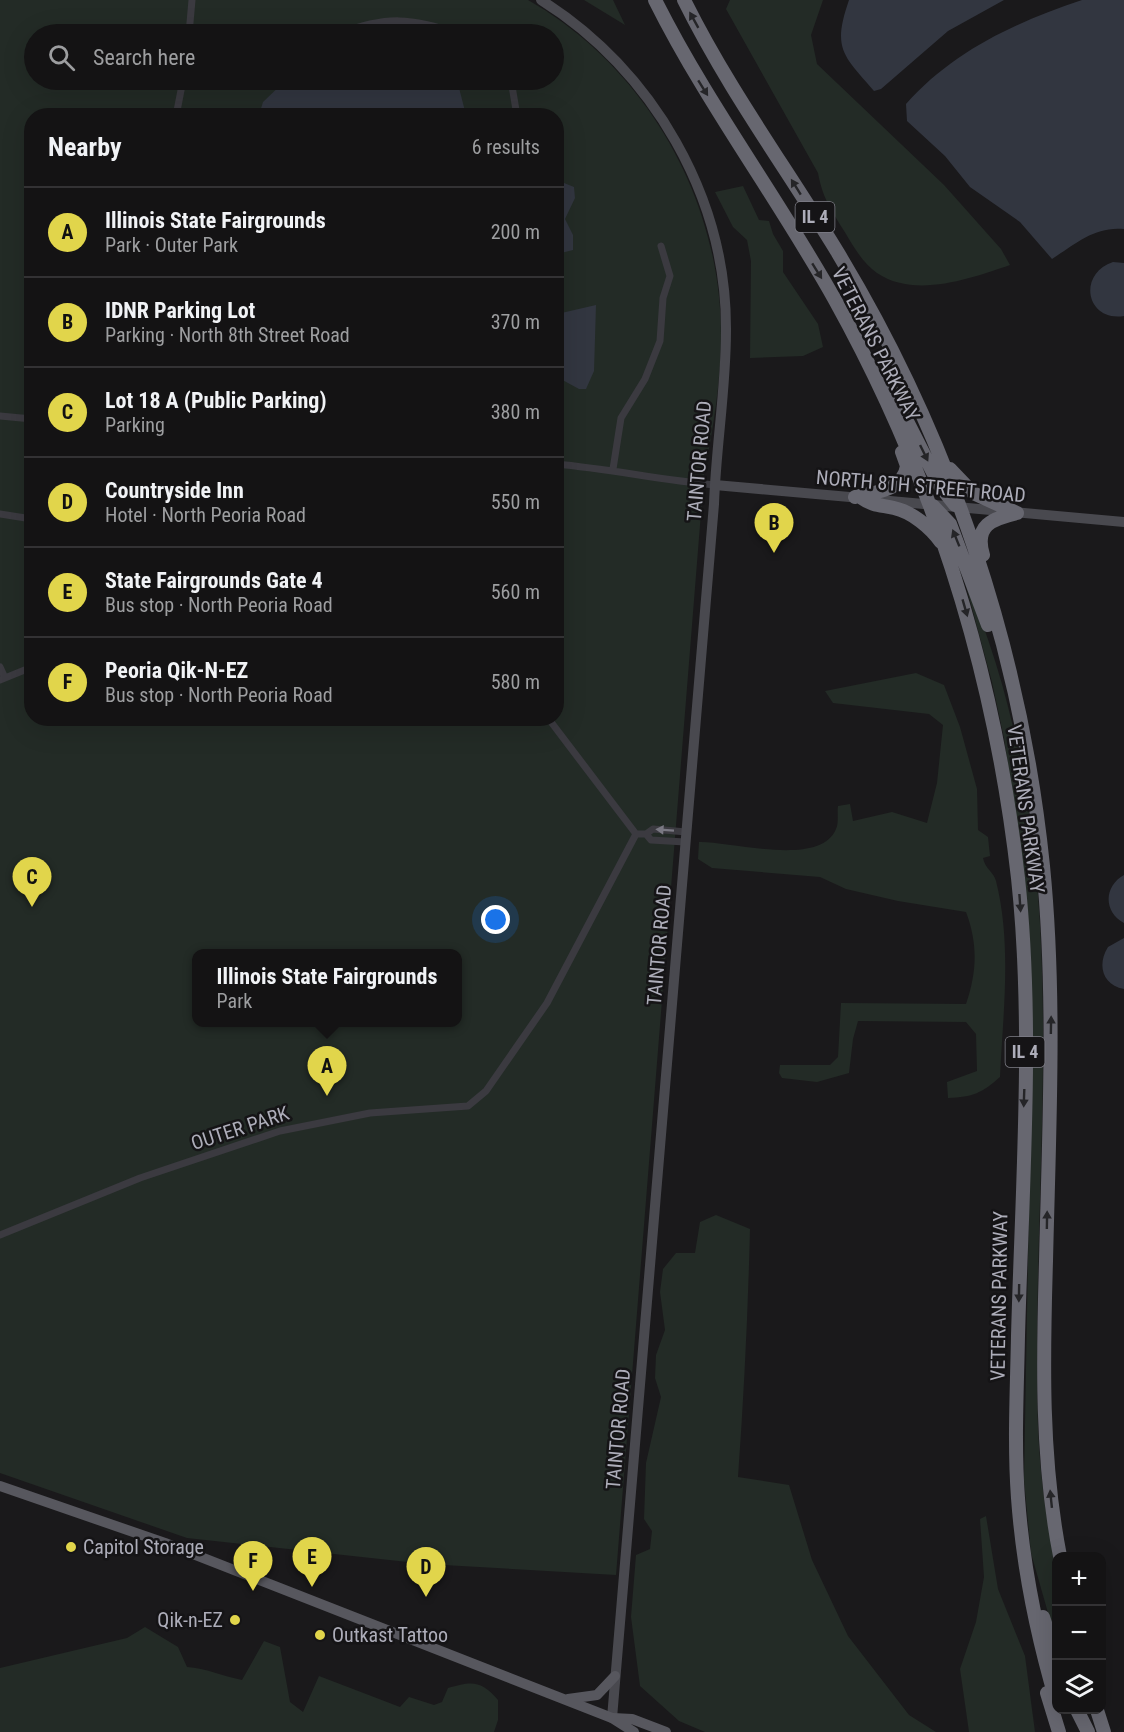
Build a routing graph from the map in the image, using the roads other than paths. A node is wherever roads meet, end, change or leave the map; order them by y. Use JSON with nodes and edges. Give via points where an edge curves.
{"nodes":[{"id":1,"x":192,"y":0,"type":"edge"},
{"id":2,"x":541,"y":0,"type":"edge"},
{"id":3,"x":655,"y":0,"type":"edge"},
{"id":4,"x":684,"y":0,"type":"edge"},
{"id":5,"x":190,"y":24,"type":"edge"},
{"id":6,"x":375,"y":24,"type":"edge"},
{"id":7,"x":427,"y":24,"type":"edge"},
{"id":8,"x":181,"y":90,"type":"edge"},
{"id":9,"x":513,"y":90,"type":"edge"},
{"id":10,"x":178,"y":108,"type":"edge"},
{"id":11,"x":516,"y":108,"type":"edge"},
{"id":12,"x":661,"y":246,"type":"dead end"},
{"id":13,"x":852,"y":331,"type":"junction"},
{"id":14,"x":865,"y":356,"type":"junction"},
{"id":15,"x":0,"y":416,"type":"edge"},
{"id":16,"x":24,"y":418,"type":"edge"},
{"id":17,"x":933,"y":441,"type":"junction"},
{"id":18,"x":564,"y":465,"type":"edge"},
{"id":19,"x":613,"y":469,"type":"junction"},
{"id":20,"x":715,"y":485,"type":"junction"},
{"id":21,"x":858,"y":498,"type":"junction"},
{"id":22,"x":931,"y":505,"type":"junction"},
{"id":23,"x":960,"y":508,"type":"junction"},
{"id":24,"x":1017,"y":513,"type":"junction"},
{"id":25,"x":0,"y":514,"type":"edge"},
{"id":26,"x":24,"y":518,"type":"edge"},
{"id":27,"x":1124,"y":522,"type":"edge"},
{"id":28,"x":948,"y":552,"type":"junction"},
{"id":29,"x":1005,"y":653,"type":"junction"},
{"id":30,"x":0,"y":667,"type":"edge"},
{"id":31,"x":1009,"y":669,"type":"junction"},
{"id":32,"x":24,"y":670,"type":"edge"},
{"id":33,"x":2,"y":679,"type":"edge"},
{"id":34,"x":554,"y":726,"type":"edge"},
{"id":35,"x":636,"y":834,"type":"junction"},
{"id":36,"x":686,"y":837,"type":"junction"},
{"id":37,"x":0,"y":1234,"type":"edge"},
{"id":38,"x":0,"y":1486,"type":"edge"},
{"id":39,"x":1059,"y":1552,"type":"edge"},
{"id":40,"x":1028,"y":1576,"type":"junction"},
{"id":41,"x":1038,"y":1629,"type":"junction"},
{"id":42,"x":1052,"y":1645,"type":"edge"},
{"id":43,"x":615,"y":1676,"type":"junction"},
{"id":44,"x":1052,"y":1685,"type":"edge"},
{"id":45,"x":565,"y":1700,"type":"junction"},
{"id":46,"x":1060,"y":1714,"type":"edge"},
{"id":47,"x":1079,"y":1714,"type":"edge"},
{"id":48,"x":1098,"y":1714,"type":"edge"},
{"id":49,"x":612,"y":1718,"type":"junction"},
{"id":50,"x":634,"y":1732,"type":"edge"},
{"id":51,"x":666,"y":1732,"type":"edge"},
{"id":52,"x":1059,"y":1732,"type":"edge"},
{"id":53,"x":1067,"y":1732,"type":"edge"},
{"id":54,"x":1088,"y":1732,"type":"edge"},
{"id":55,"x":1104,"y":1732,"type":"edge"}],
"edges":[{"from":1,"to":5,"type":"street"},
{"from":2,"to":20,"type":"main road","name":"TAINTOR ROAD","via":[[583,30],[629,75],[673,135],[710,222],[726,312]]},
{"from":3,"to":13,"type":"highway","name":"VETERANS PARKWAY","number":"IL 4","one_way":true,"via":[[692,70]]},
{"from":17,"to":4,"type":"highway","name":"VETERANS PARKWAY","number":"IL 4","one_way":true,"via":[[891,350],[839,255],[732,87]]},
{"from":6,"to":7,"type":"street","via":[[404,20]]},
{"from":8,"to":10,"type":"street"},
{"from":9,"to":11,"type":"street"},
{"from":12,"to":19,"type":"street","via":[[670,276],[663,298],[660,341],[645,379],[621,418]]},
{"from":13,"to":14,"type":"highway","name":"VETERANS PARKWAY","number":"IL 4"},
{"from":13,"to":23,"type":"highway","one_way":true,"via":[[877,364],[940,486]]},
{"from":14,"to":21,"type":"highway","via":[[869,379],[907,466],[893,487]]},
{"from":14,"to":22,"type":"highway","name":"VETERANS PARKWAY","number":"IL 4"},
{"from":15,"to":16,"type":"street"},
{"from":17,"to":23,"type":"highway","name":"VETERANS PARKWAY","number":"IL 4"},
{"from":17,"to":24,"type":"highway","via":[[954,475],[968,489]]},
{"from":18,"to":19,"type":"street"},
{"from":19,"to":20,"type":"street","via":[[676,482]]},
{"from":20,"to":21,"type":"main road","name":"NORTH 8TH STREET ROAD"},
{"from":20,"to":36,"type":"main road","name":"TAINTOR ROAD"},
{"from":21,"to":22,"type":"main road","name":"NORTH 8TH STREET ROAD"},
{"from":21,"to":28,"type":"highway","via":[[872,506],[895,508],[916,519],[930,529]]},
{"from":22,"to":23,"type":"main road","name":"NORTH 8TH STREET ROAD"},
{"from":22,"to":28,"type":"highway","name":"VETERANS PARKWAY","number":"IL 4"},
{"from":31,"to":22,"type":"highway","one_way":true,"via":[[1000,661],[950,524]]},
{"from":23,"to":24,"type":"main road","name":"NORTH 8TH STREET ROAD"},
{"from":23,"to":29,"type":"highway","name":"VETERANS PARKWAY","number":"IL 4"},
{"from":24,"to":27,"type":"main road","name":"NORTH 8TH STREET ROAD"},
{"from":24,"to":29,"type":"highway","via":[[991,522],[980,540],[1006,631]]},
{"from":25,"to":26,"type":"street"},
{"from":28,"to":40,"type":"highway","name":"VETERANS PARKWAY","number":"IL 4","one_way":true,"via":[[993,719],[1019,883],[1025,1037],[1016,1414],[1018,1502]]},
{"from":29,"to":31,"type":"highway","name":"VETERANS PARKWAY","number":"IL 4"},
{"from":30,"to":33,"type":"street"},
{"from":39,"to":31,"type":"highway","name":"VETERANS PARKWAY","number":"IL 4","one_way":true,"via":[[1044,1409],[1049,935],[1037,815]]},
{"from":32,"to":33,"type":"street"},
{"from":34,"to":35,"type":"street"},
{"from":35,"to":36,"type":"street","via":[[653,829]]},
{"from":35,"to":37,"type":"street","name":"OUTER PARK","via":[[547,1003],[486,1091],[468,1106],[370,1113],[280,1131],[140,1178]]},
{"from":36,"to":43,"type":"main road","name":"TAINTOR ROAD"},
{"from":38,"to":45,"type":"main road","via":[[165,1543]]},
{"from":40,"to":41,"type":"highway","name":"VETERANS PARKWAY","number":"IL 4"},
{"from":40,"to":42,"type":"highway"},
{"from":41,"to":44,"type":"highway","name":"VETERANS PARKWAY","number":"IL 4"},
{"from":41,"to":52,"type":"highway","via":[[1040,1667]]},
{"from":43,"to":45,"type":"main road","via":[[597,1695]]},
{"from":43,"to":49,"type":"main road","name":"TAINTOR ROAD"},
{"from":45,"to":49,"type":"main road"},
{"from":46,"to":53,"type":"highway"},
{"from":47,"to":54,"type":"highway"},
{"from":48,"to":55,"type":"highway"},
{"from":49,"to":50,"type":"main road"},
{"from":49,"to":51,"type":"main road","via":[[632,1719]]}]}
